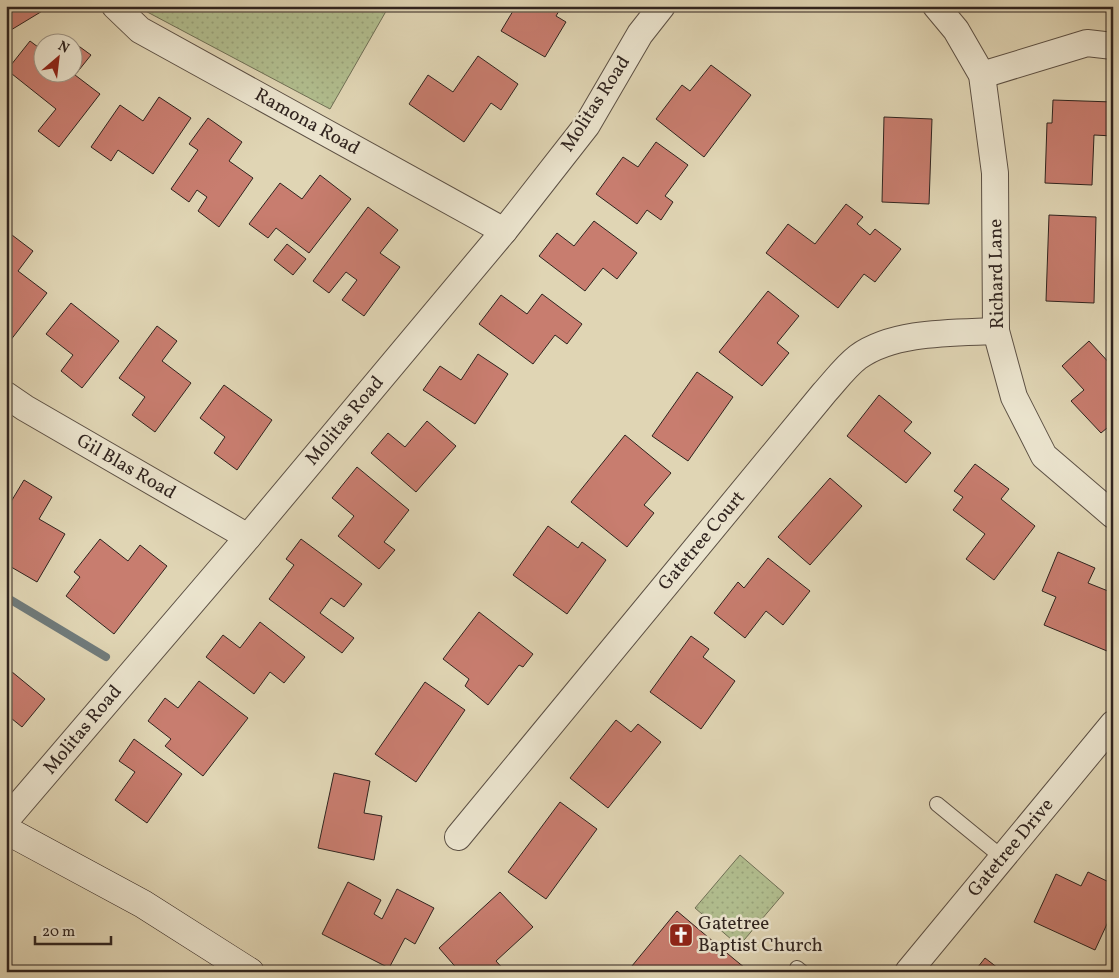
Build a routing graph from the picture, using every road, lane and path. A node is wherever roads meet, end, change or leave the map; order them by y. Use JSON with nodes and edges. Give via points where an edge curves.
{"nodes":[{"id":1,"x":115,"y":6,"type":"edge"},
{"id":2,"x":662,"y":6,"type":"edge"},
{"id":3,"x":936,"y":6,"type":"edge"},
{"id":4,"x":1113,"y":46,"type":"edge"},
{"id":5,"x":982,"y":75,"type":"junction"},
{"id":6,"x":504,"y":231,"type":"junction"},
{"id":7,"x":996,"y":331,"type":"junction"},
{"id":8,"x":6,"y":395,"type":"edge"},
{"id":9,"x":1113,"y":515,"type":"edge"},
{"id":10,"x":248,"y":537,"type":"junction"},
{"id":11,"x":1113,"y":724,"type":"edge"},
{"id":12,"x":937,"y":804,"type":"dead end"},
{"id":13,"x":6,"y":820,"type":"edge"},
{"id":14,"x":6,"y":830,"type":"edge"},
{"id":15,"x":458,"y":837,"type":"dead end"},
{"id":16,"x":1003,"y":858,"type":"junction"},
{"id":17,"x":250,"y":972,"type":"edge"},
{"id":18,"x":908,"y":972,"type":"edge"}],
"edges":[{"from":1,"to":6,"type":"street","name":"Ramona Road","via":[[140,30]]},
{"from":2,"to":6,"type":"street","name":"Molitas Road","via":[[640,34],[586,125]]},
{"from":3,"to":5,"type":"street","name":"Richard Lane","via":[[956,30]]},
{"from":4,"to":5,"type":"street","via":[[1087,43]]},
{"from":5,"to":7,"type":"street","name":"Richard Lane","via":[[995,173]]},
{"from":6,"to":10,"type":"street","name":"Molitas Road"},
{"from":7,"to":9,"type":"street","name":"Richard Lane","via":[[1014,397],[1044,456]]},
{"from":7,"to":15,"type":"street","name":"Gatetree Court","via":[[903,339],[870,349],[856,358]]},
{"from":8,"to":10,"type":"street","name":"Gil Blas Road"},
{"from":10,"to":13,"type":"street","name":"Molitas Road"},
{"from":11,"to":16,"type":"street","name":"Gatetree Drive"},
{"from":12,"to":16,"type":"lane"},
{"from":14,"to":17,"type":"street","via":[[143,904]]},
{"from":16,"to":18,"type":"street","name":"Gatetree Drive"}]}
